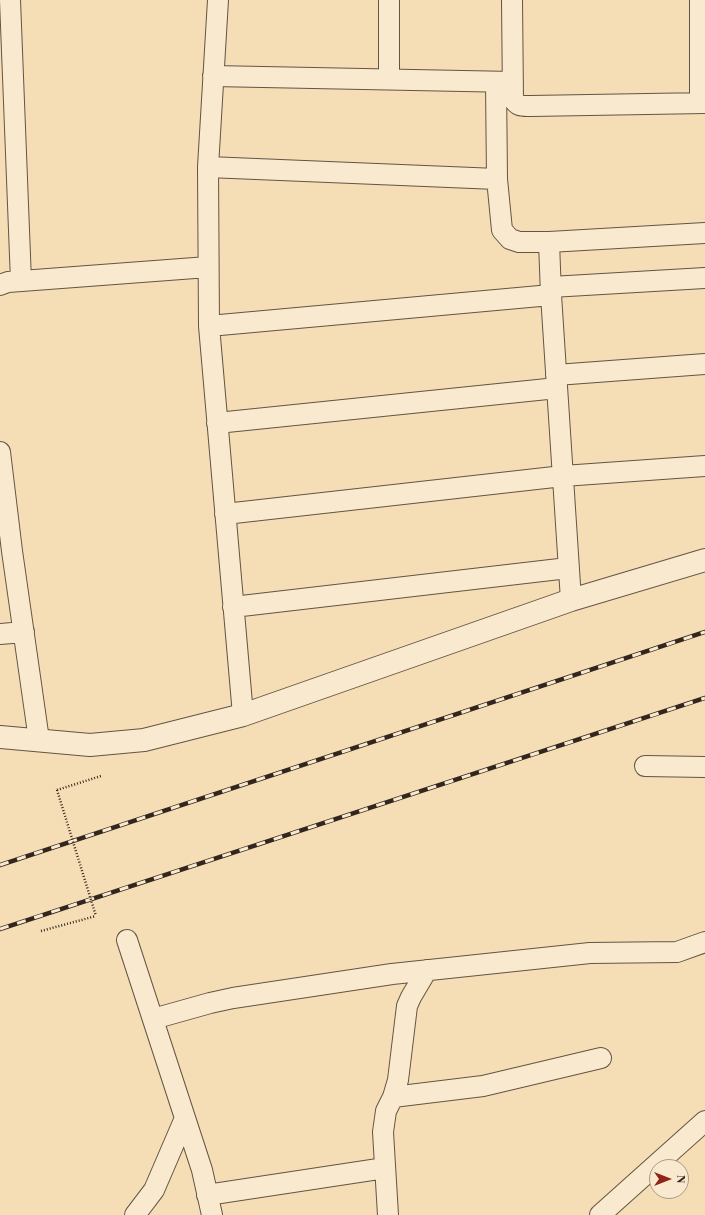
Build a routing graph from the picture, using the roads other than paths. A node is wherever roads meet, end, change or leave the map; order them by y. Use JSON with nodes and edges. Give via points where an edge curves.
{"nodes":[{"id":1,"x":10,"y":0,"type":"edge"},
{"id":2,"x":218,"y":0,"type":"edge"},
{"id":3,"x":389,"y":0,"type":"edge"},
{"id":4,"x":512,"y":0,"type":"edge"},
{"id":5,"x":700,"y":0,"type":"edge"},
{"id":6,"x":213,"y":76,"type":"junction"},
{"id":7,"x":389,"y":79,"type":"junction"},
{"id":8,"x":505,"y":82,"type":"junction"},
{"id":9,"x":703,"y":103,"type":"edge"},
{"id":10,"x":208,"y":167,"type":"junction"},
{"id":11,"x":497,"y":179,"type":"junction"},
{"id":12,"x":705,"y":233,"type":"edge"},
{"id":13,"x":549,"y":242,"type":"junction"},
{"id":14,"x":208,"y":267,"type":"junction"},
{"id":15,"x":705,"y":278,"type":"edge"},
{"id":16,"x":20,"y":281,"type":"junction"},
{"id":17,"x":0,"y":285,"type":"edge"},
{"id":18,"x":551,"y":291,"type":"junction"},
{"id":19,"x":209,"y":326,"type":"junction"},
{"id":20,"x":705,"y":364,"type":"edge"},
{"id":21,"x":556,"y":382,"type":"junction"},
{"id":22,"x":217,"y":423,"type":"junction"},
{"id":23,"x":0,"y":452,"type":"edge"},
{"id":24,"x":705,"y":466,"type":"edge"},
{"id":25,"x":563,"y":476,"type":"junction"},
{"id":26,"x":225,"y":514,"type":"junction"},
{"id":27,"x":6,"y":552,"type":"edge"},
{"id":28,"x":705,"y":560,"type":"edge"},
{"id":29,"x":568,"y":568,"type":"junction"},
{"id":30,"x":571,"y":600,"type":"junction"},
{"id":31,"x":233,"y":608,"type":"junction"},
{"id":32,"x":24,"y":632,"type":"junction"},
{"id":33,"x":0,"y":634,"type":"edge"},
{"id":34,"x":243,"y":715,"type":"junction"},
{"id":35,"x":0,"y":737,"type":"edge"},
{"id":36,"x":39,"y":740,"type":"junction"},
{"id":37,"x":645,"y":766,"type":"dead end"},
{"id":38,"x":705,"y":767,"type":"edge"},
{"id":39,"x":128,"y":940,"type":"dead end"},
{"id":40,"x":705,"y":942,"type":"edge"},
{"id":41,"x":427,"y":970,"type":"junction"},
{"id":42,"x":153,"y":1019,"type":"junction"},
{"id":43,"x":601,"y":1058,"type":"dead end"},
{"id":44,"x":392,"y":1097,"type":"junction"},
{"id":45,"x":185,"y":1118,"type":"junction"},
{"id":46,"x":705,"y":1121,"type":"edge"},
{"id":47,"x":385,"y":1168,"type":"junction"},
{"id":48,"x":208,"y":1195,"type":"junction"},
{"id":49,"x":135,"y":1215,"type":"edge"},
{"id":50,"x":212,"y":1215,"type":"edge"},
{"id":51,"x":388,"y":1215,"type":"edge"},
{"id":52,"x":600,"y":1215,"type":"edge"}],
"edges":[{"from":1,"to":16,"type":"street"},
{"from":2,"to":6,"type":"street"},
{"from":3,"to":7,"type":"street"},
{"from":4,"to":8,"type":"street"},
{"from":5,"to":9,"type":"street"},
{"from":6,"to":7,"type":"street"},
{"from":6,"to":10,"type":"street"},
{"from":7,"to":8,"type":"street"},
{"from":8,"to":9,"type":"street","via":[[513,99],[517,104],[524,106]]},
{"from":8,"to":11,"type":"street"},
{"from":10,"to":11,"type":"street"},
{"from":10,"to":14,"type":"street"},
{"from":11,"to":13,"type":"street","via":[[502,230],[506,235],[519,242]]},
{"from":12,"to":13,"type":"street"},
{"from":13,"to":18,"type":"street"},
{"from":14,"to":16,"type":"street"},
{"from":14,"to":19,"type":"street"},
{"from":15,"to":18,"type":"street"},
{"from":16,"to":17,"type":"street"},
{"from":18,"to":19,"type":"street"},
{"from":18,"to":21,"type":"street"},
{"from":19,"to":22,"type":"street"},
{"from":20,"to":21,"type":"street"},
{"from":21,"to":22,"type":"street"},
{"from":21,"to":25,"type":"street"},
{"from":22,"to":26,"type":"street"},
{"from":23,"to":27,"type":"street"},
{"from":24,"to":25,"type":"street"},
{"from":25,"to":26,"type":"street"},
{"from":25,"to":29,"type":"street"},
{"from":26,"to":31,"type":"street"},
{"from":27,"to":32,"type":"street"},
{"from":28,"to":30,"type":"street"},
{"from":29,"to":30,"type":"street"},
{"from":29,"to":31,"type":"street"},
{"from":30,"to":34,"type":"street"},
{"from":31,"to":34,"type":"street"},
{"from":32,"to":33,"type":"street"},
{"from":32,"to":36,"type":"street"},
{"from":34,"to":36,"type":"street","via":[[144,740],[90,745]]},
{"from":35,"to":36,"type":"street"},
{"from":37,"to":38,"type":"street"},
{"from":39,"to":42,"type":"street"},
{"from":40,"to":41,"type":"street","via":[[677,952],[590,953]]},
{"from":41,"to":42,"type":"street","via":[[234,998]]},
{"from":41,"to":44,"type":"street","via":[[407,1006],[398,1080]]},
{"from":42,"to":45,"type":"street"},
{"from":43,"to":44,"type":"street","via":[[483,1086]]},
{"from":44,"to":47,"type":"street","via":[[384,1120]]},
{"from":45,"to":48,"type":"street"},
{"from":45,"to":49,"type":"street","via":[[154,1190]]},
{"from":46,"to":52,"type":"street"},
{"from":47,"to":48,"type":"street"},
{"from":47,"to":51,"type":"street"},
{"from":48,"to":50,"type":"street"}]}
